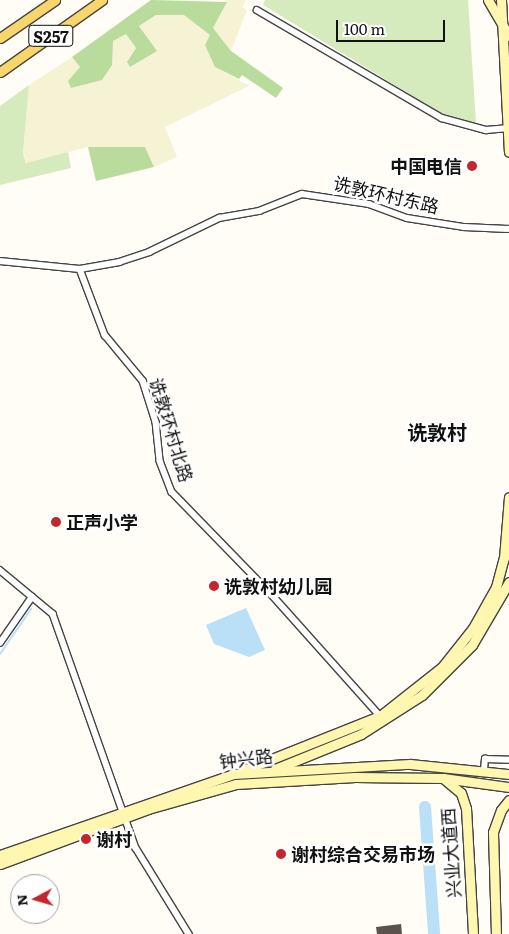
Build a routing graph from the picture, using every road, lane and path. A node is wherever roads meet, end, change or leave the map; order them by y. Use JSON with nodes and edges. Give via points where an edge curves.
{"nodes":[{"id":1,"x":55,"y":0,"type":"edge"},
{"id":2,"x":102,"y":0,"type":"edge"},
{"id":3,"x":488,"y":0,"type":"edge"},
{"id":4,"x":502,"y":0,"type":"edge"},
{"id":5,"x":257,"y":10,"type":"dead end"},
{"id":6,"x":501,"y":19,"type":"junction"},
{"id":7,"x":509,"y":36,"type":"edge"},
{"id":8,"x":0,"y":38,"type":"edge"},
{"id":9,"x":0,"y":72,"type":"edge"},
{"id":10,"x":509,"y":128,"type":"edge"},
{"id":11,"x":509,"y":152,"type":"edge"},
{"id":12,"x":509,"y":229,"type":"edge"},
{"id":13,"x":0,"y":261,"type":"edge"},
{"id":14,"x":80,"y":269,"type":"junction"},
{"id":15,"x":509,"y":497,"type":"edge"},
{"id":16,"x":0,"y":570,"type":"edge"},
{"id":17,"x":496,"y":587,"type":"junction"},
{"id":18,"x":508,"y":587,"type":"edge"},
{"id":19,"x":32,"y":597,"type":"junction"},
{"id":20,"x":0,"y":643,"type":"edge"},
{"id":21,"x":380,"y":716,"type":"junction"},
{"id":22,"x":297,"y":756,"type":"junction"},
{"id":23,"x":509,"y":760,"type":"edge"},
{"id":24,"x":298,"y":770,"type":"junction"},
{"id":25,"x":484,"y":770,"type":"junction"},
{"id":26,"x":267,"y":772,"type":"junction"},
{"id":27,"x":234,"y":774,"type":"junction"},
{"id":28,"x":509,"y":774,"type":"edge"},
{"id":29,"x":443,"y":778,"type":"junction"},
{"id":30,"x":300,"y":781,"type":"junction"},
{"id":31,"x":236,"y":784,"type":"junction"},
{"id":32,"x":509,"y":787,"type":"edge"},
{"id":33,"x":508,"y":803,"type":"edge"},
{"id":34,"x":124,"y":814,"type":"junction"},
{"id":35,"x":0,"y":855,"type":"edge"},
{"id":36,"x":0,"y":864,"type":"edge"},
{"id":37,"x":189,"y":934,"type":"edge"},
{"id":38,"x":473,"y":934,"type":"edge"},
{"id":39,"x":496,"y":934,"type":"edge"}],
"edges":[{"from":1,"to":8,"type":"main road","number":"S257"},
{"from":2,"to":9,"type":"main road","number":"S257"},
{"from":3,"to":6,"type":"main road"},
{"from":4,"to":6,"type":"main road"},
{"from":5,"to":10,"type":"street","via":[[442,118],[486,130]]},
{"from":6,"to":7,"type":"main road"},
{"from":6,"to":10,"type":"main road"},
{"from":10,"to":11,"type":"main road"},
{"from":12,"to":14,"type":"street","name":"诜敦环村东路","via":[[416,220],[369,204],[302,194],[259,211],[219,218],[149,252]]},
{"from":13,"to":14,"type":"street","name":"诜敦环村东路"},
{"from":14,"to":21,"type":"street","name":"诜敦环村北路","via":[[105,335],[143,381],[156,422],[160,461],[172,492],[272,595]]},
{"from":15,"to":17,"type":"main road","via":[[504,558]]},
{"from":16,"to":19,"type":"street"},
{"from":17,"to":18,"type":"street"},
{"from":17,"to":21,"type":"main road","via":[[473,628],[442,667]]},
{"from":18,"to":22,"type":"main road","via":[[472,645],[436,684],[377,726]]},
{"from":19,"to":20,"type":"street"},
{"from":19,"to":34,"type":"street","via":[[53,614]]},
{"from":21,"to":22,"type":"main road"},
{"from":22,"to":24,"type":"main road"},
{"from":22,"to":26,"type":"main road"},
{"from":22,"to":27,"type":"main road"},
{"from":23,"to":25,"type":"street","via":[[485,759]]},
{"from":24,"to":25,"type":"main road","name":"钟兴路","via":[[410,764]]},
{"from":24,"to":26,"type":"main road","name":"钟兴路"},
{"from":24,"to":30,"type":"main road"},
{"from":25,"to":28,"type":"main road","name":"钟兴路"},
{"from":26,"to":27,"type":"main road","name":"钟兴路"},
{"from":26,"to":31,"type":"main road"},
{"from":27,"to":34,"type":"main road","name":"钟兴路"},
{"from":29,"to":30,"type":"main road","name":"钟兴路","via":[[355,777]]},
{"from":29,"to":32,"type":"main road","name":"钟兴路"},
{"from":29,"to":38,"type":"main road","name":"兴业大道西","via":[[461,793],[466,808]]},
{"from":30,"to":31,"type":"main road","name":"钟兴路"},
{"from":31,"to":34,"type":"main road","name":"钟兴路"},
{"from":33,"to":39,"type":"main road","via":[[493,832]]},
{"from":34,"to":35,"type":"main road","name":"钟兴路"},
{"from":34,"to":36,"type":"main road","name":"钟兴路"},
{"from":34,"to":37,"type":"street","via":[[148,872]]}]}
